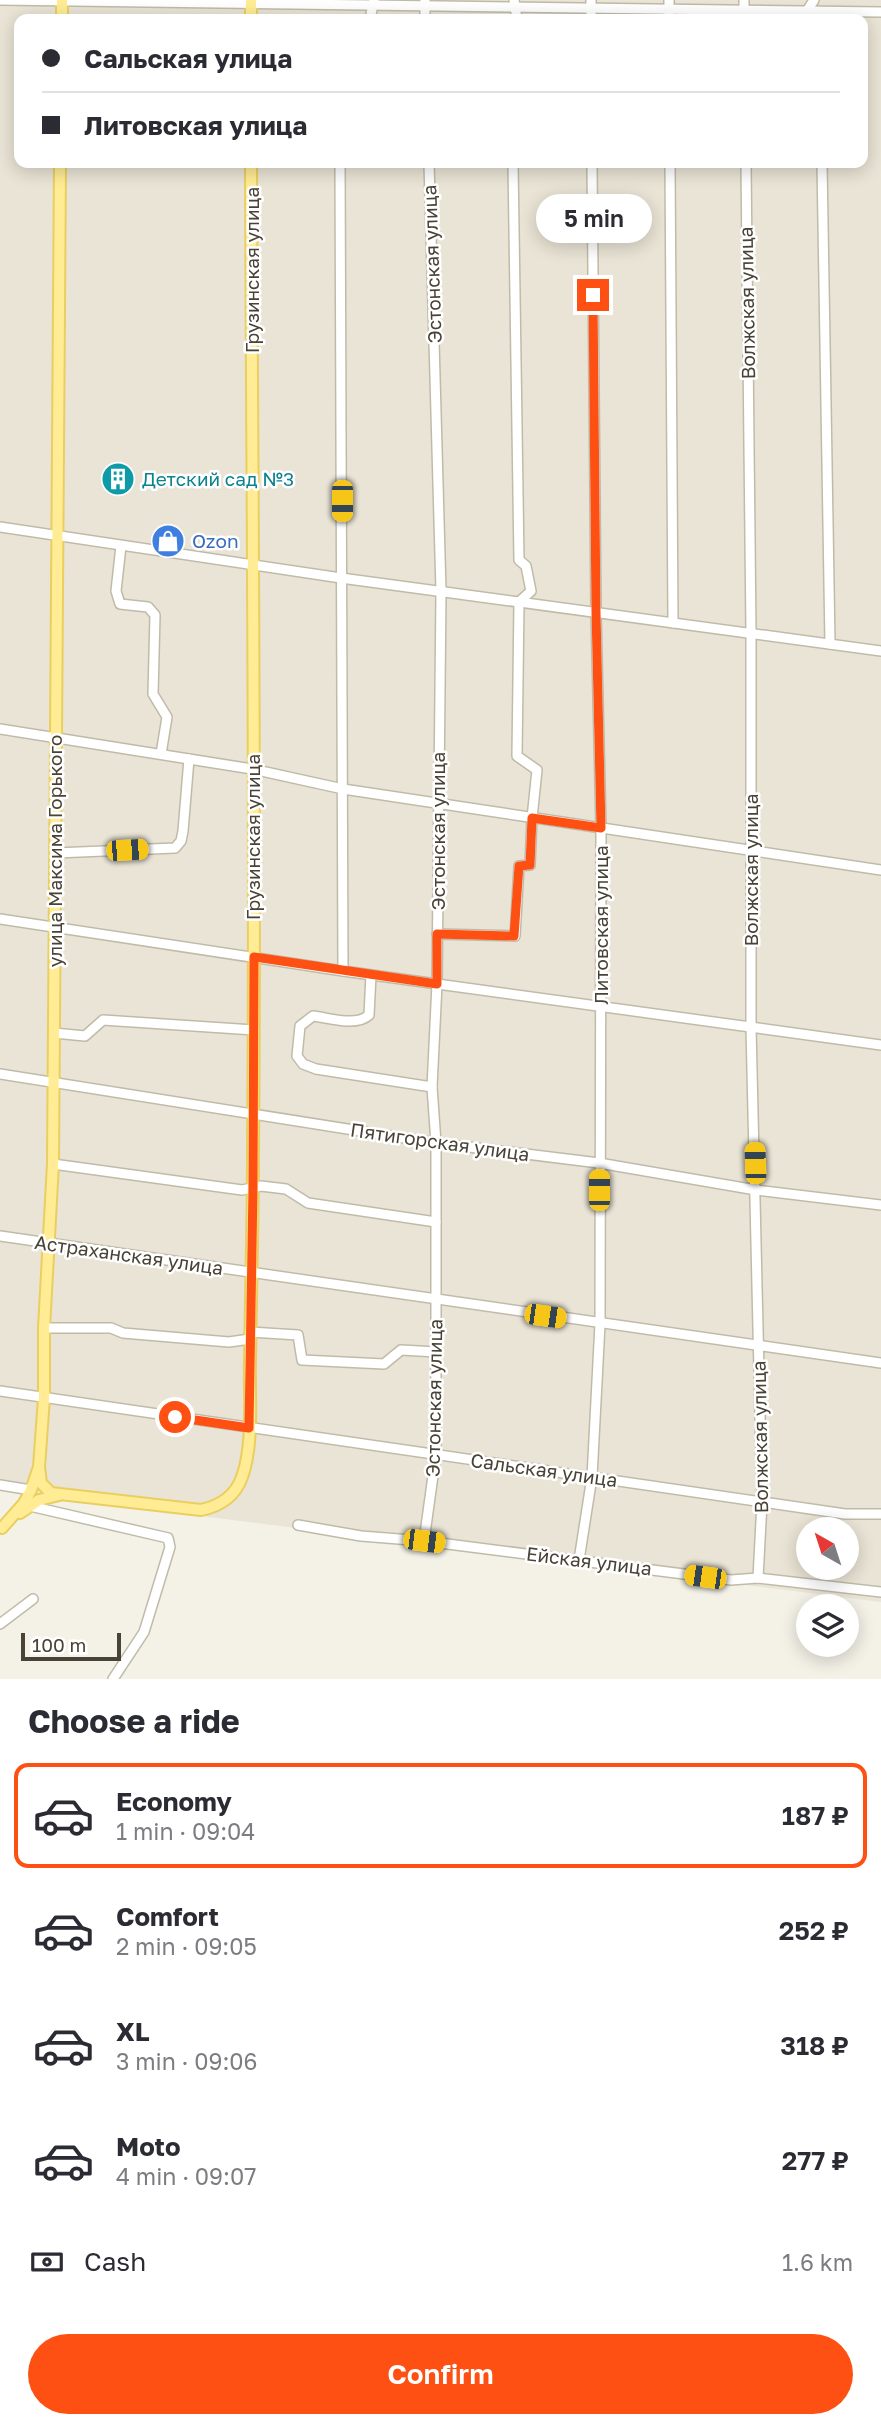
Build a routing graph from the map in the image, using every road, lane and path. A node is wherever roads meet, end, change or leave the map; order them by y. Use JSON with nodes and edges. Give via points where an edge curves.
{"nodes":[{"id":1,"x":0,"y":0,"type":"edge"},
{"id":2,"x":62,"y":0,"type":"edge"},
{"id":3,"x":251,"y":2,"type":"edge"},
{"id":4,"x":373,"y":3,"type":"edge"},
{"id":5,"x":515,"y":3,"type":"edge"},
{"id":6,"x":425,"y":4,"type":"edge"},
{"id":7,"x":591,"y":9,"type":"edge"},
{"id":8,"x":669,"y":10,"type":"edge"},
{"id":9,"x":881,"y":12,"type":"edge"},
{"id":10,"x":729,"y":14,"type":"edge"},
{"id":11,"x":832,"y":14,"type":"edge"},
{"id":12,"x":60,"y":168,"type":"edge"},
{"id":13,"x":251,"y":168,"type":"edge"},
{"id":14,"x":340,"y":168,"type":"edge"},
{"id":15,"x":429,"y":168,"type":"edge"},
{"id":16,"x":513,"y":168,"type":"edge"},
{"id":17,"x":592,"y":168,"type":"edge"},
{"id":18,"x":670,"y":168,"type":"edge"},
{"id":19,"x":746,"y":168,"type":"edge"},
{"id":20,"x":822,"y":168,"type":"edge"},
{"id":21,"x":0,"y":527,"type":"edge"},
{"id":22,"x":57,"y":537,"type":"junction"},
{"id":23,"x":121,"y":546,"type":"junction"},
{"id":24,"x":252,"y":565,"type":"junction"},
{"id":25,"x":341,"y":578,"type":"junction"},
{"id":26,"x":441,"y":591,"type":"junction"},
{"id":27,"x":519,"y":602,"type":"junction"},
{"id":28,"x":596,"y":612,"type":"junction"},
{"id":29,"x":673,"y":622,"type":"junction"},
{"id":30,"x":751,"y":633,"type":"junction"},
{"id":31,"x":830,"y":643,"type":"junction"},
{"id":32,"x":881,"y":651,"type":"edge"},
{"id":33,"x":0,"y":729,"type":"edge"},
{"id":34,"x":56,"y":738,"type":"junction"},
{"id":35,"x":161,"y":754,"type":"junction"},
{"id":36,"x":189,"y":759,"type":"junction"},
{"id":37,"x":252,"y":769,"type":"junction"},
{"id":38,"x":343,"y":789,"type":"junction"},
{"id":39,"x":438,"y":803,"type":"junction"},
{"id":40,"x":532,"y":818,"type":"junction"},
{"id":41,"x":601,"y":828,"type":"junction"},
{"id":42,"x":752,"y":851,"type":"junction"},
{"id":43,"x":56,"y":853,"type":"junction"},
{"id":44,"x":881,"y":870,"type":"edge"},
{"id":45,"x":0,"y":919,"type":"edge"},
{"id":46,"x":55,"y":928,"type":"junction"},
{"id":47,"x":437,"y":934,"type":"junction"},
{"id":48,"x":254,"y":957,"type":"junction"},
{"id":49,"x":343,"y":971,"type":"junction"},
{"id":50,"x":371,"y":975,"type":"junction"},
{"id":51,"x":437,"y":984,"type":"junction"},
{"id":52,"x":601,"y":1006,"type":"junction"},
{"id":53,"x":751,"y":1027,"type":"junction"},
{"id":54,"x":254,"y":1030,"type":"junction"},
{"id":55,"x":54,"y":1033,"type":"junction"},
{"id":56,"x":881,"y":1045,"type":"edge"},
{"id":57,"x":0,"y":1074,"type":"edge"},
{"id":58,"x":54,"y":1082,"type":"junction"},
{"id":59,"x":432,"y":1087,"type":"junction"},
{"id":60,"x":254,"y":1113,"type":"junction"},
{"id":61,"x":436,"y":1143,"type":"junction"},
{"id":62,"x":599,"y":1163,"type":"junction"},
{"id":63,"x":52,"y":1164,"type":"junction"},
{"id":64,"x":253,"y":1188,"type":"junction"},
{"id":65,"x":756,"y":1190,"type":"junction"},
{"id":66,"x":881,"y":1205,"type":"edge"},
{"id":67,"x":436,"y":1222,"type":"junction"},
{"id":68,"x":0,"y":1236,"type":"edge"},
{"id":69,"x":48,"y":1244,"type":"junction"},
{"id":70,"x":252,"y":1272,"type":"junction"},
{"id":71,"x":435,"y":1300,"type":"junction"},
{"id":72,"x":600,"y":1324,"type":"junction"},
{"id":73,"x":44,"y":1328,"type":"junction"},
{"id":74,"x":250,"y":1336,"type":"junction"},
{"id":75,"x":758,"y":1346,"type":"junction"},
{"id":76,"x":437,"y":1352,"type":"junction"},
{"id":77,"x":881,"y":1363,"type":"edge"},
{"id":78,"x":0,"y":1391,"type":"edge"},
{"id":79,"x":44,"y":1398,"type":"junction"},
{"id":80,"x":249,"y":1428,"type":"junction"},
{"id":81,"x":436,"y":1454,"type":"junction"},
{"id":82,"x":39,"y":1467,"type":"junction"},
{"id":83,"x":592,"y":1478,"type":"junction"},
{"id":84,"x":0,"y":1485,"type":"edge"},
{"id":85,"x":32,"y":1490,"type":"junction"},
{"id":86,"x":61,"y":1494,"type":"junction"},
{"id":87,"x":762,"y":1502,"type":"junction"},
{"id":88,"x":30,"y":1506,"type":"junction"},
{"id":89,"x":881,"y":1514,"type":"edge"},
{"id":90,"x":298,"y":1525,"type":"dead end"},
{"id":91,"x":1,"y":1528,"type":"edge"},
{"id":92,"x":424,"y":1541,"type":"junction"},
{"id":93,"x":579,"y":1560,"type":"junction"},
{"id":94,"x":758,"y":1578,"type":"junction"},
{"id":95,"x":881,"y":1592,"type":"edge"},
{"id":96,"x":33,"y":1599,"type":"dead end"},
{"id":97,"x":0,"y":1623,"type":"edge"},
{"id":98,"x":113,"y":1679,"type":"edge"}],
"edges":[{"from":1,"to":2,"type":"street"},
{"from":2,"to":3,"type":"street"},
{"from":3,"to":4,"type":"street"},
{"from":4,"to":6,"type":"street"},
{"from":5,"to":6,"type":"street"},
{"from":5,"to":7,"type":"street"},
{"from":7,"to":8,"type":"street"},
{"from":8,"to":10,"type":"street"},
{"from":9,"to":11,"type":"street"},
{"from":12,"to":22,"type":"main road","name":"улица Максима Горького"},
{"from":13,"to":24,"type":"main road","name":"Грузинская улица"},
{"from":14,"to":25,"type":"street"},
{"from":15,"to":26,"type":"street","name":"Эстонская улица"},
{"from":16,"to":27,"type":"street","via":[[519,560],[526,565],[531,591]]},
{"from":17,"to":28,"type":"street","name":"Литовская улица"},
{"from":18,"to":29,"type":"street"},
{"from":19,"to":30,"type":"street","name":"Волжская улица"},
{"from":20,"to":31,"type":"street"},
{"from":21,"to":22,"type":"street"},
{"from":22,"to":23,"type":"street"},
{"from":22,"to":34,"type":"main road","name":"улица Максима Горького"},
{"from":23,"to":24,"type":"street"},
{"from":23,"to":35,"type":"street","via":[[116,591],[120,604],[148,607],[155,615],[153,694],[167,717]]},
{"from":24,"to":25,"type":"street"},
{"from":24,"to":37,"type":"main road","name":"Грузинская улица"},
{"from":25,"to":26,"type":"street"},
{"from":25,"to":38,"type":"street"},
{"from":26,"to":27,"type":"street"},
{"from":26,"to":39,"type":"street","name":"Эстонская улица"},
{"from":27,"to":28,"type":"street"},
{"from":27,"to":40,"type":"street","via":[[517,756],[537,770]]},
{"from":28,"to":29,"type":"street"},
{"from":28,"to":41,"type":"street","name":"Литовская улица"},
{"from":29,"to":30,"type":"street"},
{"from":30,"to":31,"type":"street"},
{"from":30,"to":42,"type":"street","name":"Волжская улица"},
{"from":31,"to":32,"type":"street"},
{"from":33,"to":34,"type":"street"},
{"from":34,"to":35,"type":"street"},
{"from":34,"to":43,"type":"main road","name":"улица Максима Горького"},
{"from":35,"to":36,"type":"street"},
{"from":36,"to":37,"type":"street"},
{"from":36,"to":43,"type":"street","via":[[183,831],[175,848]]},
{"from":37,"to":38,"type":"street"},
{"from":37,"to":48,"type":"main road","name":"Грузинская улица"},
{"from":38,"to":39,"type":"street"},
{"from":38,"to":49,"type":"street"},
{"from":39,"to":40,"type":"street"},
{"from":39,"to":47,"type":"street","name":"Эстонская улица"},
{"from":40,"to":41,"type":"street"},
{"from":40,"to":47,"type":"street","via":[[530,865],[519,866],[514,936]]},
{"from":41,"to":42,"type":"street"},
{"from":41,"to":52,"type":"street","name":"Литовская улица"},
{"from":42,"to":44,"type":"street"},
{"from":42,"to":53,"type":"street","name":"Волжская улица"},
{"from":43,"to":46,"type":"main road","name":"улица Максима Горького"},
{"from":45,"to":46,"type":"street"},
{"from":46,"to":48,"type":"street"},
{"from":46,"to":55,"type":"main road","name":"улица Максима Горького"},
{"from":47,"to":51,"type":"street","name":"Эстонская улица"},
{"from":48,"to":49,"type":"street"},
{"from":48,"to":54,"type":"main road","name":"Грузинская улица"},
{"from":49,"to":50,"type":"street"},
{"from":50,"to":51,"type":"street"},
{"from":50,"to":59,"type":"street","via":[[369,1015],[354,1021],[313,1016],[300,1026],[297,1056],[316,1069]]},
{"from":51,"to":52,"type":"street"},
{"from":51,"to":59,"type":"street","name":"Эстонская улица"},
{"from":52,"to":53,"type":"street"},
{"from":52,"to":62,"type":"street","name":"Литовская улица"},
{"from":53,"to":56,"type":"street"},
{"from":53,"to":65,"type":"street","name":"Волжская улица"},
{"from":54,"to":55,"type":"street","via":[[103,1020],[85,1036]]},
{"from":54,"to":60,"type":"main road","name":"Грузинская улица"},
{"from":55,"to":58,"type":"main road","name":"улица Максима Горького"},
{"from":57,"to":58,"type":"street","name":"Пятигорская улица"},
{"from":58,"to":60,"type":"street","name":"Пятигорская улица"},
{"from":58,"to":63,"type":"main road","name":"улица Максима Горького"},
{"from":59,"to":61,"type":"street","name":"Эстонская улица"},
{"from":60,"to":61,"type":"street","name":"Пятигорская улица"},
{"from":60,"to":64,"type":"main road","name":"Грузинская улица"},
{"from":61,"to":62,"type":"street","name":"Пятигорская улица"},
{"from":61,"to":67,"type":"street","name":"Эстонская улица"},
{"from":62,"to":65,"type":"street","name":"Пятигорская улица"},
{"from":62,"to":72,"type":"street","name":"Литовская улица"},
{"from":63,"to":64,"type":"street"},
{"from":63,"to":69,"type":"main road","name":"улица Максима Горького"},
{"from":64,"to":67,"type":"street","via":[[286,1189],[308,1203]]},
{"from":64,"to":70,"type":"main road","name":"Грузинская улица"},
{"from":65,"to":66,"type":"street","name":"Пятигорская улица"},
{"from":65,"to":75,"type":"street","name":"Волжская улица"},
{"from":67,"to":71,"type":"street","name":"Эстонская улица"},
{"from":68,"to":69,"type":"street","name":"Астраханская улица"},
{"from":69,"to":70,"type":"street","name":"Астраханская улица"},
{"from":69,"to":73,"type":"main road","name":"улица Максима Горького"},
{"from":70,"to":71,"type":"street","name":"Астраханская улица"},
{"from":70,"to":74,"type":"main road","name":"Грузинская улица"},
{"from":71,"to":72,"type":"street","name":"Астраханская улица"},
{"from":71,"to":76,"type":"street","name":"Эстонская улица"},
{"from":72,"to":75,"type":"street","name":"Астраханская улица"},
{"from":72,"to":83,"type":"street","name":"Литовская улица"},
{"from":73,"to":74,"type":"street","via":[[111,1328],[123,1333],[229,1342]]},
{"from":73,"to":79,"type":"main road","name":"улица Максима Горького"},
{"from":74,"to":76,"type":"street","via":[[298,1335],[302,1360],[384,1364],[401,1350]]},
{"from":74,"to":80,"type":"main road","name":"Грузинская улица"},
{"from":75,"to":77,"type":"street","name":"Астраханская улица"},
{"from":75,"to":87,"type":"street","name":"Волжская улица"},
{"from":76,"to":81,"type":"street","name":"Эстонская улица"},
{"from":78,"to":79,"type":"street","name":"Сальская улица"},
{"from":79,"to":80,"type":"street","name":"Сальская улица"},
{"from":79,"to":82,"type":"main road","name":"улица Максима Горького"},
{"from":80,"to":81,"type":"street","name":"Сальская улица"},
{"from":80,"to":86,"type":"main road","name":"Грузинская улица","via":[[243,1476],[222,1503],[201,1510]]},
{"from":81,"to":83,"type":"street","name":"Сальская улица"},
{"from":81,"to":92,"type":"street","name":"Эстонская улица"},
{"from":82,"to":85,"type":"main road","name":"улица Максима Горького"},
{"from":82,"to":86,"type":"main road","via":[[45,1489]]},
{"from":83,"to":87,"type":"street","name":"Сальская улица"},
{"from":83,"to":93,"type":"street","name":"Литовская улица"},
{"from":84,"to":85,"type":"street"},
{"from":85,"to":91,"type":"main road","name":"улица Максима Горького"},
{"from":86,"to":88,"type":"main road"},
{"from":87,"to":89,"type":"street","name":"Сальская улица","via":[[845,1514]]},
{"from":87,"to":94,"type":"street","name":"Волжская улица"},
{"from":88,"to":91,"type":"main road"},
{"from":88,"to":98,"type":"street","via":[[168,1538],[170,1547],[144,1632]]},
{"from":90,"to":92,"type":"street","name":"Ейская улица"},
{"from":92,"to":93,"type":"street","name":"Ейская улица"},
{"from":93,"to":94,"type":"street","name":"Ейская улица","via":[[730,1580]]},
{"from":94,"to":95,"type":"street","name":"Ейская улица"},
{"from":96,"to":97,"type":"street"}]}
